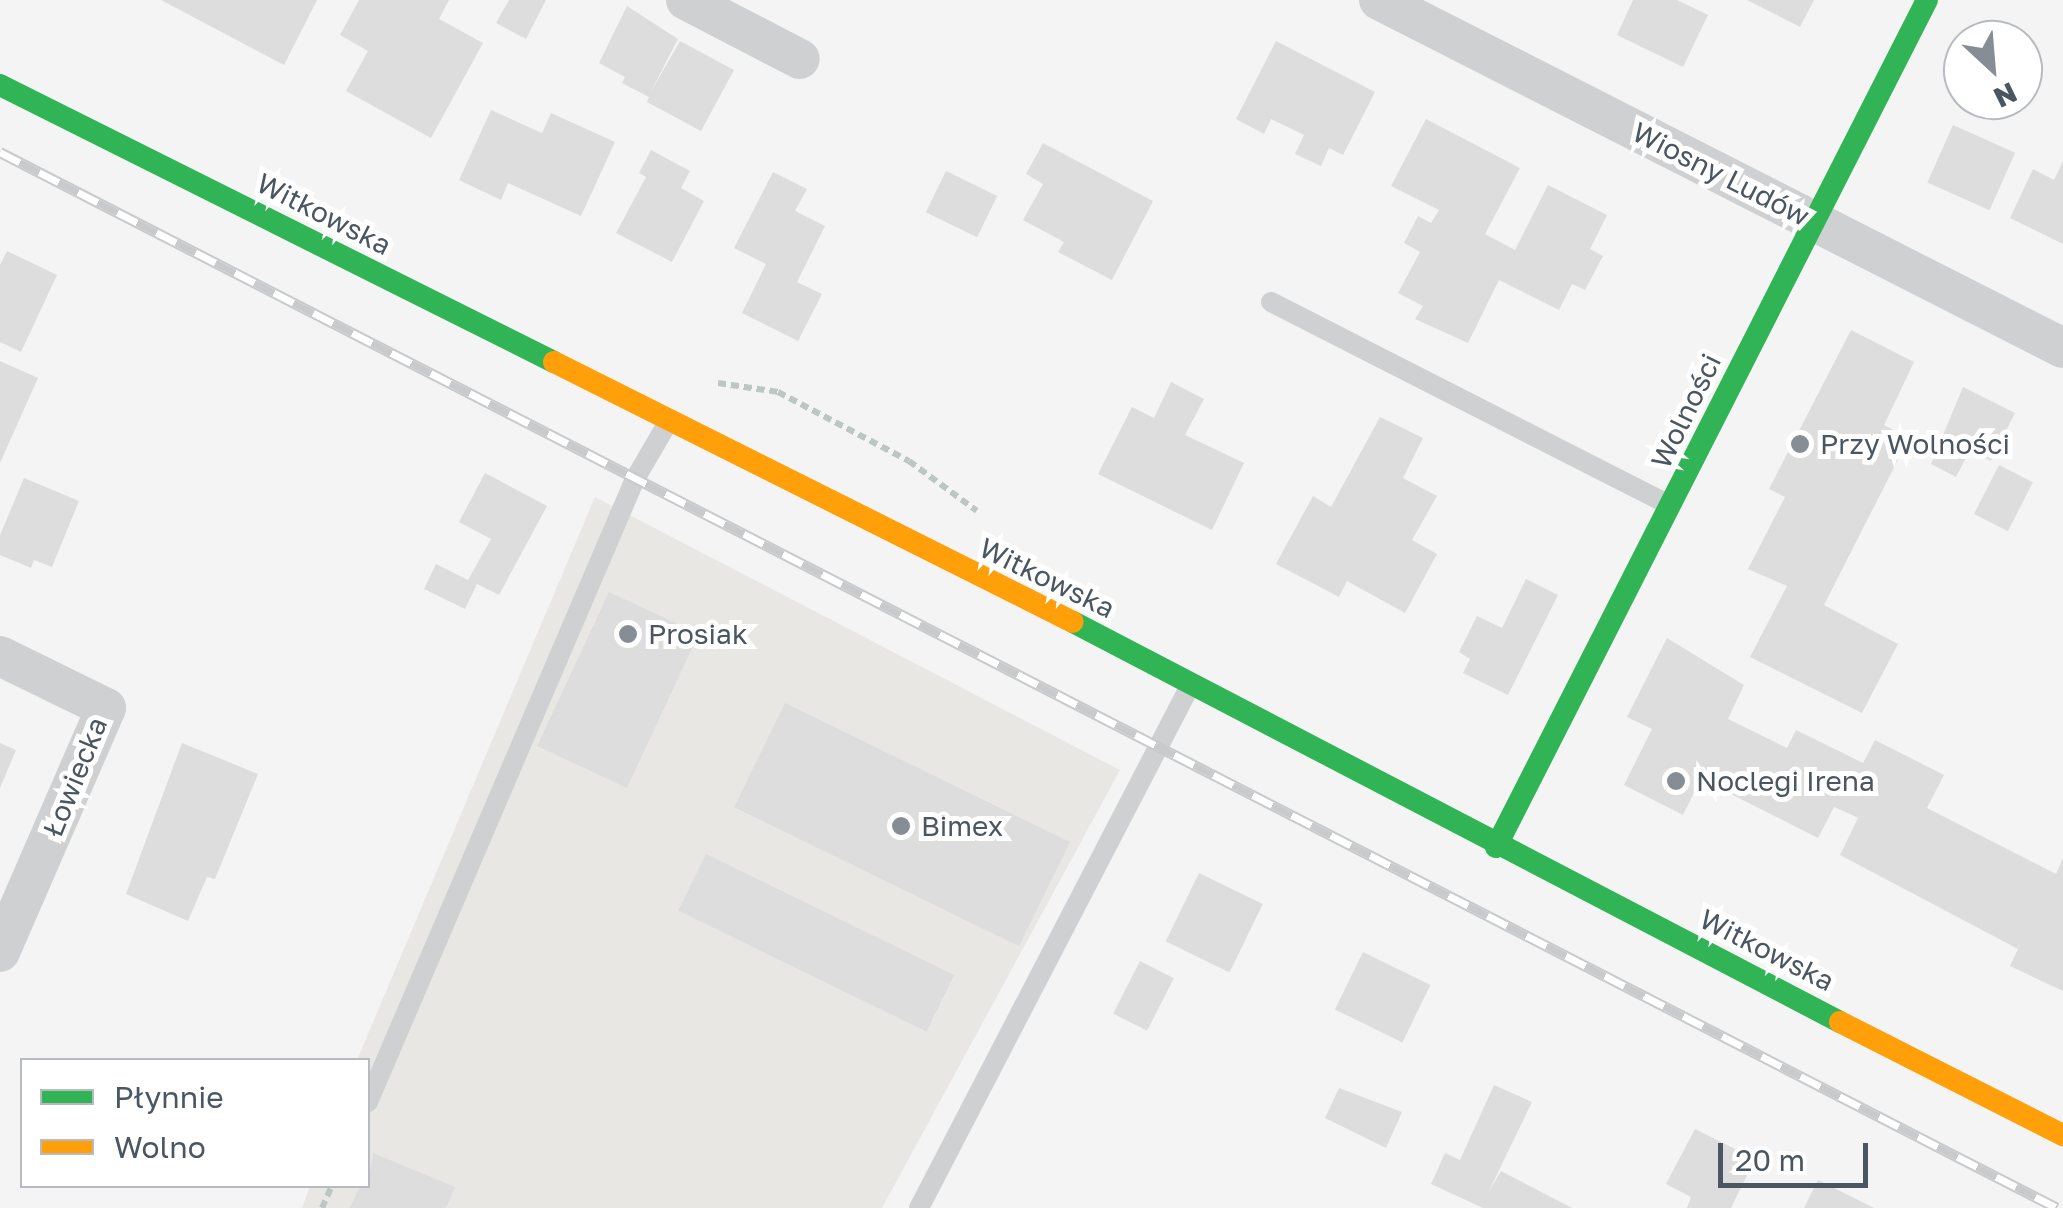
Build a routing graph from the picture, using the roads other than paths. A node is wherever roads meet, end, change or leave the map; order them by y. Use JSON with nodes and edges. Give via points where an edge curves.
{"nodes":[{"id":1,"x":686,"y":0,"type":"edge"},
{"id":2,"x":1380,"y":0,"type":"edge"},
{"id":3,"x":1927,"y":0,"type":"edge"},
{"id":4,"x":800,"y":58,"type":"dead end"},
{"id":5,"x":0,"y":84,"type":"edge"},
{"id":6,"x":1814,"y":221,"type":"junction"},
{"id":7,"x":1271,"y":302,"type":"dead end"},
{"id":8,"x":2063,"y":348,"type":"edge"},
{"id":9,"x":667,"y":424,"type":"junction"},
{"id":10,"x":1673,"y":506,"type":"junction"},
{"id":11,"x":0,"y":656,"type":"edge"},
{"id":12,"x":1192,"y":682,"type":"junction"},
{"id":13,"x":1496,"y":847,"type":"junction"},
{"id":14,"x":0,"y":952,"type":"edge"},
{"id":15,"x":370,"y":1097,"type":"edge"},
{"id":16,"x":2063,"y":1135,"type":"edge"},
{"id":17,"x":919,"y":1208,"type":"edge"}],
"edges":[{"from":1,"to":4,"type":"street"},
{"from":2,"to":6,"type":"street","name":"Wiosny Ludów"},
{"from":3,"to":6,"type":"street","name":"Wolności"},
{"from":5,"to":9,"type":"street","name":"Witkowska"},
{"from":6,"to":8,"type":"street","name":"Wiosny Ludów"},
{"from":6,"to":10,"type":"street","name":"Wolności"},
{"from":7,"to":10,"type":"lane"},
{"from":9,"to":12,"type":"street","name":"Witkowska"},
{"from":9,"to":15,"type":"lane","via":[[634,479]]},
{"from":10,"to":13,"type":"street","name":"Wolności"},
{"from":11,"to":14,"type":"street","name":"Łowiecka","via":[[106,708]]},
{"from":12,"to":13,"type":"street","name":"Witkowska"},
{"from":12,"to":17,"type":"lane"},
{"from":13,"to":16,"type":"street","name":"Witkowska"}]}
